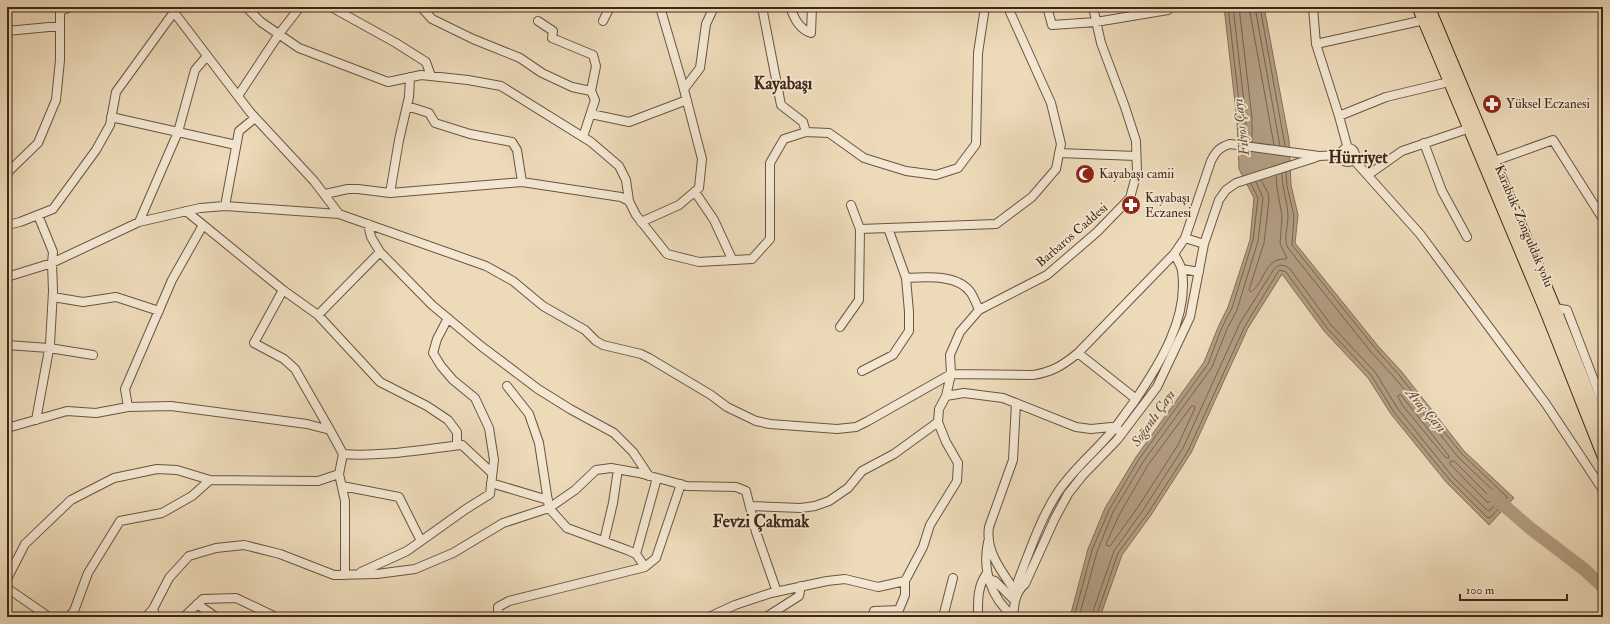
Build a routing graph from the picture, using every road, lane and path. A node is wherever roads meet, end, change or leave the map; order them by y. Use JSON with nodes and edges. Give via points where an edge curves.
{"nodes":[{"id":1,"x":70,"y":7,"type":"edge"},
{"id":2,"x":246,"y":7,"type":"edge"},
{"id":3,"x":300,"y":7,"type":"edge"},
{"id":4,"x":331,"y":7,"type":"edge"},
{"id":5,"x":422,"y":7,"type":"edge"},
{"id":6,"x":610,"y":7,"type":"edge"},
{"id":7,"x":660,"y":7,"type":"edge"},
{"id":8,"x":714,"y":7,"type":"edge"},
{"id":9,"x":762,"y":7,"type":"edge"},
{"id":10,"x":790,"y":7,"type":"edge"},
{"id":11,"x":812,"y":7,"type":"edge"},
{"id":12,"x":986,"y":7,"type":"edge"},
{"id":13,"x":1009,"y":7,"type":"edge"},
{"id":14,"x":1047,"y":7,"type":"edge"},
{"id":15,"x":1092,"y":7,"type":"edge"},
{"id":16,"x":1313,"y":7,"type":"edge"},
{"id":17,"x":1418,"y":7,"type":"edge"},
{"id":18,"x":1429,"y":7,"type":"edge"},
{"id":19,"x":1167,"y":8,"type":"edge"},
{"id":20,"x":60,"y":9,"type":"edge"},
{"id":21,"x":172,"y":9,"type":"edge"},
{"id":22,"x":1429,"y":19,"type":"junction"},
{"id":23,"x":538,"y":21,"type":"dead end"},
{"id":24,"x":603,"y":21,"type":"dead end"},
{"id":25,"x":1096,"y":22,"type":"junction"},
{"id":26,"x":60,"y":27,"type":"junction"},
{"id":27,"x":7,"y":30,"type":"edge"},
{"id":28,"x":279,"y":34,"type":"junction"},
{"id":29,"x":1316,"y":44,"type":"junction"},
{"id":30,"x":208,"y":56,"type":"junction"},
{"id":31,"x":432,"y":76,"type":"junction"},
{"id":32,"x":410,"y":77,"type":"junction"},
{"id":33,"x":1454,"y":81,"type":"junction"},
{"id":34,"x":684,"y":89,"type":"junction"},
{"id":35,"x":591,"y":91,"type":"junction"},
{"id":36,"x":238,"y":96,"type":"junction"},
{"id":37,"x":687,"y":100,"type":"junction"},
{"id":38,"x":407,"y":106,"type":"junction"},
{"id":39,"x":591,"y":114,"type":"junction"},
{"id":40,"x":1339,"y":116,"type":"junction"},
{"id":41,"x":111,"y":117,"type":"junction"},
{"id":42,"x":255,"y":118,"type":"junction"},
{"id":43,"x":1473,"y":127,"type":"junction"},
{"id":44,"x":178,"y":132,"type":"junction"},
{"id":45,"x":806,"y":132,"type":"junction"},
{"id":46,"x":583,"y":137,"type":"junction"},
{"id":47,"x":1424,"y":143,"type":"junction"},
{"id":48,"x":236,"y":145,"type":"junction"},
{"id":49,"x":1348,"y":149,"type":"junction"},
{"id":50,"x":1059,"y":153,"type":"junction"},
{"id":51,"x":1341,"y":155,"type":"junction"},
{"id":52,"x":1136,"y":156,"type":"junction"},
{"id":53,"x":1319,"y":156,"type":"junction"},
{"id":54,"x":1353,"y":160,"type":"junction"},
{"id":55,"x":1489,"y":163,"type":"junction"},
{"id":56,"x":7,"y":173,"type":"edge"},
{"id":57,"x":1368,"y":175,"type":"junction"},
{"id":58,"x":522,"y":182,"type":"junction"},
{"id":59,"x":695,"y":192,"type":"junction"},
{"id":60,"x":390,"y":193,"type":"junction"},
{"id":61,"x":325,"y":194,"type":"junction"},
{"id":62,"x":629,"y":201,"type":"junction"},
{"id":63,"x":225,"y":206,"type":"junction"},
{"id":64,"x":851,"y":206,"type":"dead end"},
{"id":65,"x":186,"y":211,"type":"junction"},
{"id":66,"x":339,"y":214,"type":"junction"},
{"id":67,"x":38,"y":215,"type":"junction"},
{"id":68,"x":1603,"y":219,"type":"edge"},
{"id":69,"x":140,"y":222,"type":"junction"},
{"id":70,"x":641,"y":222,"type":"junction"},
{"id":71,"x":368,"y":224,"type":"junction"},
{"id":72,"x":7,"y":225,"type":"edge"},
{"id":73,"x":203,"y":225,"type":"junction"},
{"id":74,"x":888,"y":228,"type":"junction"},
{"id":75,"x":860,"y":229,"type":"junction"},
{"id":76,"x":1467,"y":237,"type":"dead end"},
{"id":77,"x":1185,"y":238,"type":"junction"},
{"id":78,"x":1204,"y":244,"type":"junction"},
{"id":79,"x":380,"y":252,"type":"junction"},
{"id":80,"x":1174,"y":254,"type":"junction"},
{"id":81,"x":732,"y":259,"type":"junction"},
{"id":82,"x":52,"y":263,"type":"junction"},
{"id":83,"x":1182,"y":269,"type":"junction"},
{"id":84,"x":1199,"y":272,"type":"junction"},
{"id":85,"x":7,"y":277,"type":"edge"},
{"id":86,"x":906,"y":278,"type":"junction"},
{"id":87,"x":283,"y":290,"type":"junction"},
{"id":88,"x":53,"y":297,"type":"junction"},
{"id":89,"x":1555,"y":308,"type":"junction"},
{"id":90,"x":979,"y":310,"type":"junction"},
{"id":91,"x":159,"y":311,"type":"junction"},
{"id":92,"x":318,"y":315,"type":"junction"},
{"id":93,"x":448,"y":318,"type":"junction"},
{"id":94,"x":840,"y":327,"type":"dead end"},
{"id":95,"x":7,"y":345,"type":"edge"},
{"id":96,"x":49,"y":348,"type":"junction"},
{"id":97,"x":1078,"y":354,"type":"junction"},
{"id":98,"x":93,"y":355,"type":"dead end"},
{"id":99,"x":862,"y":372,"type":"dead end"},
{"id":100,"x":951,"y":374,"type":"junction"},
{"id":101,"x":506,"y":386,"type":"dead end"},
{"id":102,"x":946,"y":396,"type":"junction"},
{"id":103,"x":1136,"y":399,"type":"junction"},
{"id":104,"x":1016,"y":403,"type":"junction"},
{"id":105,"x":1603,"y":404,"type":"edge"},
{"id":106,"x":128,"y":407,"type":"junction"},
{"id":107,"x":36,"y":420,"type":"junction"},
{"id":108,"x":938,"y":422,"type":"junction"},
{"id":109,"x":7,"y":428,"type":"edge"},
{"id":110,"x":1115,"y":428,"type":"junction"},
{"id":111,"x":1603,"y":429,"type":"edge"},
{"id":112,"x":330,"y":430,"type":"junction"},
{"id":113,"x":1123,"y":432,"type":"junction"},
{"id":114,"x":457,"y":445,"type":"junction"},
{"id":115,"x":343,"y":454,"type":"junction"},
{"id":116,"x":1603,"y":456,"type":"edge"},
{"id":117,"x":618,"y":470,"type":"junction"},
{"id":118,"x":492,"y":473,"type":"junction"},
{"id":119,"x":339,"y":474,"type":"junction"},
{"id":120,"x":653,"y":477,"type":"junction"},
{"id":121,"x":210,"y":480,"type":"junction"},
{"id":122,"x":491,"y":483,"type":"junction"},
{"id":123,"x":681,"y":484,"type":"junction"},
{"id":124,"x":342,"y":486,"type":"junction"},
{"id":125,"x":1603,"y":490,"type":"edge"},
{"id":126,"x":548,"y":504,"type":"junction"},
{"id":127,"x":750,"y":506,"type":"junction"},
{"id":128,"x":421,"y":541,"type":"junction"},
{"id":129,"x":604,"y":541,"type":"junction"},
{"id":130,"x":988,"y":542,"type":"junction"},
{"id":131,"x":636,"y":554,"type":"junction"},
{"id":132,"x":645,"y":567,"type":"junction"},
{"id":133,"x":357,"y":574,"type":"junction"},
{"id":134,"x":344,"y":575,"type":"junction"},
{"id":135,"x":988,"y":576,"type":"junction"},
{"id":136,"x":953,"y":578,"type":"dead end"},
{"id":137,"x":7,"y":579,"type":"edge"},
{"id":138,"x":905,"y":581,"type":"junction"},
{"id":139,"x":801,"y":586,"type":"junction"},
{"id":140,"x":7,"y":588,"type":"edge"},
{"id":141,"x":777,"y":592,"type":"junction"},
{"id":142,"x":1017,"y":595,"type":"junction"},
{"id":143,"x":197,"y":604,"type":"junction"},
{"id":144,"x":155,"y":613,"type":"edge"},
{"id":145,"x":898,"y":613,"type":"edge"},
{"id":146,"x":778,"y":614,"type":"edge"},
{"id":147,"x":49,"y":617,"type":"edge"},
{"id":148,"x":68,"y":617,"type":"edge"},
{"id":149,"x":146,"y":617,"type":"edge"},
{"id":150,"x":184,"y":617,"type":"edge"},
{"id":151,"x":216,"y":617,"type":"edge"},
{"id":152,"x":276,"y":617,"type":"edge"},
{"id":153,"x":498,"y":617,"type":"edge"},
{"id":154,"x":709,"y":617,"type":"edge"},
{"id":155,"x":766,"y":617,"type":"edge"},
{"id":156,"x":872,"y":617,"type":"edge"},
{"id":157,"x":943,"y":617,"type":"edge"},
{"id":158,"x":978,"y":617,"type":"edge"},
{"id":159,"x":1013,"y":617,"type":"edge"}],
"edges":[{"from":1,"to":20,"type":"street"},
{"from":2,"to":28,"type":"street","via":[[261,22]]},
{"from":3,"to":28,"type":"street"},
{"from":4,"to":31,"type":"street","via":[[396,42],[426,62]]},
{"from":5,"to":35,"type":"street","via":[[432,19],[520,58],[542,73],[572,87]]},
{"from":6,"to":24,"type":"street"},
{"from":7,"to":34,"type":"street"},
{"from":8,"to":34,"type":"street","via":[[706,24],[700,68]]},
{"from":9,"to":45,"type":"street","via":[[781,105],[803,122]]},
{"from":10,"to":11,"type":"street","via":[[799,25],[811,33]]},
{"from":12,"to":45,"type":"street","via":[[978,53],[976,144],[958,168],[936,175],[906,171],[864,158],[829,133]]},
{"from":13,"to":50,"type":"street","via":[[1051,103],[1062,144]]},
{"from":14,"to":25,"type":"street","via":[[1052,26]]},
{"from":15,"to":25,"type":"street","name":"Barbaros Caddesi"},
{"from":16,"to":29,"type":"street"},
{"from":17,"to":22,"type":"highway","name":"Karabük-Zonguldak yolu"},
{"from":18,"to":22,"type":"highway","name":"Karabük-Zonguldak yolu"},
{"from":19,"to":25,"type":"street"},
{"from":20,"to":26,"type":"street"},
{"from":21,"to":30,"type":"street"},
{"from":21,"to":41,"type":"street","via":[[116,92]]},
{"from":22,"to":29,"type":"street"},
{"from":22,"to":33,"type":"highway","name":"Karabük-Zonguldak yolu"},
{"from":23,"to":35,"type":"street","via":[[553,31],[552,38],[592,55],[596,66]]},
{"from":25,"to":52,"type":"street","name":"Barbaros Caddesi","via":[[1101,44],[1136,141]]},
{"from":26,"to":27,"type":"street"},
{"from":26,"to":56,"type":"street","via":[[56,100],[38,143]]},
{"from":28,"to":32,"type":"street","via":[[299,48],[388,82]]},
{"from":28,"to":36,"type":"street"},
{"from":29,"to":40,"type":"street"},
{"from":30,"to":36,"type":"street"},
{"from":30,"to":44,"type":"street","via":[[195,70]]},
{"from":31,"to":32,"type":"street"},
{"from":31,"to":46,"type":"street","via":[[501,86]]},
{"from":32,"to":38,"type":"street"},
{"from":33,"to":40,"type":"street","via":[[1386,97]]},
{"from":33,"to":43,"type":"highway","name":"Karabük-Zonguldak yolu"},
{"from":34,"to":37,"type":"street"},
{"from":35,"to":39,"type":"street","via":[[595,100]]},
{"from":36,"to":42,"type":"street"},
{"from":37,"to":39,"type":"street","via":[[629,122]]},
{"from":37,"to":59,"type":"street","via":[[702,160],[699,188]]},
{"from":38,"to":58,"type":"street","via":[[429,113],[435,123],[470,134],[512,142],[517,150]]},
{"from":38,"to":60,"type":"street"},
{"from":39,"to":46,"type":"street"},
{"from":40,"to":49,"type":"street"},
{"from":41,"to":44,"type":"street"},
{"from":41,"to":67,"type":"street","via":[[96,150],[62,197],[53,208]]},
{"from":42,"to":48,"type":"street","via":[[238,131]]},
{"from":42,"to":61,"type":"street"},
{"from":43,"to":47,"type":"street"},
{"from":43,"to":55,"type":"highway","name":"Karabük-Zonguldak yolu"},
{"from":44,"to":48,"type":"street"},
{"from":44,"to":69,"type":"street"},
{"from":45,"to":81,"type":"street","via":[[784,139],[770,163],[770,239],[752,259]]},
{"from":46,"to":62,"type":"street","via":[[619,166],[626,180]]},
{"from":47,"to":57,"type":"street","via":[[1402,151]]},
{"from":47,"to":76,"type":"street","via":[[1442,191]]},
{"from":48,"to":63,"type":"street"},
{"from":49,"to":51,"type":"street","via":[[1343,150]]},
{"from":49,"to":54,"type":"street","via":[[1353,151]]},
{"from":50,"to":52,"type":"street"},
{"from":50,"to":74,"type":"street","via":[[1056,169],[1032,197],[996,224]]},
{"from":51,"to":53,"type":"street"},
{"from":51,"to":54,"type":"street","via":[[1344,161]]},
{"from":52,"to":90,"type":"street","name":"Barbaros Caddesi","via":[[1137,172],[1130,198],[1097,232],[1047,275]]},
{"from":53,"to":77,"type":"street","via":[[1230,144],[1222,146],[1211,161]]},
{"from":53,"to":78,"type":"street","via":[[1236,183],[1226,190],[1219,200]]},
{"from":54,"to":57,"type":"street"},
{"from":55,"to":68,"type":"street","via":[[1553,140]]},
{"from":55,"to":89,"type":"highway","name":"Karabük-Zonguldak yolu"},
{"from":55,"to":116,"type":"highway","name":"Karabük-Zonguldak yolu"},
{"from":57,"to":125,"type":"street","via":[[1420,234],[1546,404]]},
{"from":58,"to":60,"type":"street"},
{"from":58,"to":62,"type":"street","via":[[621,197]]},
{"from":59,"to":70,"type":"street","via":[[679,205]]},
{"from":59,"to":81,"type":"street","via":[[714,220]]},
{"from":60,"to":61,"type":"street","via":[[348,189]]},
{"from":61,"to":66,"type":"street"},
{"from":62,"to":70,"type":"street"},
{"from":63,"to":65,"type":"street"},
{"from":63,"to":66,"type":"street"},
{"from":64,"to":75,"type":"street"},
{"from":65,"to":69,"type":"street"},
{"from":65,"to":73,"type":"street"},
{"from":66,"to":71,"type":"street"},
{"from":67,"to":72,"type":"street"},
{"from":67,"to":82,"type":"street","via":[[53,252]]},
{"from":69,"to":82,"type":"street"},
{"from":70,"to":81,"type":"street","via":[[667,254],[699,262]]},
{"from":71,"to":79,"type":"street"},
{"from":71,"to":100,"type":"street","via":[[486,266],[513,281],[543,306],[585,330],[603,345],[641,354],[742,415],[770,424],[837,429],[856,426],[868,422]]},
{"from":73,"to":87,"type":"street"},
{"from":73,"to":91,"type":"street","via":[[172,280]]},
{"from":74,"to":75,"type":"street"},
{"from":74,"to":86,"type":"street"},
{"from":75,"to":94,"type":"street","via":[[859,300]]},
{"from":77,"to":78,"type":"street"},
{"from":77,"to":80,"type":"street"},
{"from":78,"to":84,"type":"street"},
{"from":79,"to":92,"type":"street"},
{"from":79,"to":93,"type":"street"},
{"from":80,"to":83,"type":"street"},
{"from":80,"to":97,"type":"street"},
{"from":82,"to":85,"type":"street"},
{"from":82,"to":88,"type":"street"},
{"from":83,"to":84,"type":"street"},
{"from":83,"to":103,"type":"street","via":[[1180,304],[1173,333]]},
{"from":84,"to":113,"type":"street","via":[[1190,317],[1166,370],[1157,387]]},
{"from":86,"to":90,"type":"street","via":[[934,276],[956,282],[970,292]]},
{"from":86,"to":99,"type":"street","via":[[910,312],[909,332],[893,356]]},
{"from":87,"to":92,"type":"street"},
{"from":87,"to":112,"type":"street","via":[[254,343],[284,359],[295,369]]},
{"from":88,"to":91,"type":"street","via":[[83,302],[116,297]]},
{"from":88,"to":96,"type":"street"},
{"from":89,"to":105,"type":"street","via":[[1567,310]]},
{"from":89,"to":111,"type":"highway","name":"Karabük-Zonguldak yolu"},
{"from":90,"to":100,"type":"street","name":"Barbaros Caddesi","via":[[960,332],[950,355]]},
{"from":91,"to":106,"type":"street","via":[[125,389]]},
{"from":92,"to":114,"type":"street","via":[[380,382],[448,420],[457,432]]},
{"from":93,"to":118,"type":"street","via":[[433,353],[453,380],[475,398],[489,428],[494,460]]},
{"from":93,"to":120,"type":"street","via":[[538,389],[570,410],[614,433]]},
{"from":95,"to":96,"type":"street"},
{"from":96,"to":98,"type":"street"},
{"from":96,"to":107,"type":"street"},
{"from":97,"to":100,"type":"street","via":[[1046,373]]},
{"from":97,"to":103,"type":"street"},
{"from":100,"to":102,"type":"street","name":"Barbaros Caddesi"},
{"from":101,"to":126,"type":"street","via":[[529,414],[539,443]]},
{"from":102,"to":104,"type":"street","via":[[964,393],[1003,398]]},
{"from":102,"to":108,"type":"street","name":"Barbaros Caddesi","via":[[939,409]]},
{"from":103,"to":110,"type":"street"},
{"from":104,"to":110,"type":"street","via":[[1076,427]]},
{"from":104,"to":130,"type":"street","via":[[1013,460],[989,527]]},
{"from":106,"to":107,"type":"street","via":[[96,413],[67,411]]},
{"from":106,"to":112,"type":"street","via":[[179,407],[307,424]]},
{"from":107,"to":109,"type":"street"},
{"from":108,"to":127,"type":"street","via":[[894,454],[862,471],[848,488],[829,501],[801,508]]},
{"from":108,"to":138,"type":"street","via":[[958,463],[957,482],[930,525],[923,547]]},
{"from":110,"to":113,"type":"street"},
{"from":110,"to":142,"type":"street","via":[[1071,475],[1053,500],[1018,581]]},
{"from":112,"to":115,"type":"street"},
{"from":113,"to":142,"type":"street","via":[[1068,494],[1025,584]]},
{"from":114,"to":115,"type":"street","via":[[392,454]]},
{"from":114,"to":118,"type":"street","via":[[462,445]]},
{"from":115,"to":119,"type":"street"},
{"from":117,"to":120,"type":"street"},
{"from":117,"to":126,"type":"street","via":[[596,470],[575,490]]},
{"from":117,"to":129,"type":"street"},
{"from":118,"to":122,"type":"street"},
{"from":119,"to":121,"type":"street","via":[[318,482]]},
{"from":119,"to":124,"type":"street"},
{"from":120,"to":123,"type":"street"},
{"from":120,"to":131,"type":"street"},
{"from":121,"to":137,"type":"street","via":[[177,470],[157,469],[114,478],[71,500],[25,544]]},
{"from":121,"to":148,"type":"street","via":[[192,496],[162,513],[120,521],[88,573],[74,611]]},
{"from":122,"to":126,"type":"street"},
{"from":122,"to":128,"type":"street","via":[[490,494]]},
{"from":123,"to":127,"type":"street","via":[[736,487],[746,491]]},
{"from":123,"to":132,"type":"street","via":[[656,558]]},
{"from":124,"to":128,"type":"street","via":[[399,497]]},
{"from":124,"to":134,"type":"street","via":[[345,500]]},
{"from":126,"to":129,"type":"street","via":[[567,528]]},
{"from":126,"to":133,"type":"street","via":[[503,523],[453,553],[415,569]]},
{"from":127,"to":141,"type":"street","via":[[756,532]]},
{"from":128,"to":133,"type":"street","via":[[407,551]]},
{"from":129,"to":131,"type":"street"},
{"from":130,"to":135,"type":"street","via":[[985,555]]},
{"from":130,"to":142,"type":"street","via":[[995,560]]},
{"from":131,"to":132,"type":"street"},
{"from":132,"to":153,"type":"street","via":[[509,601],[498,607]]},
{"from":133,"to":134,"type":"street"},
{"from":134,"to":144,"type":"street","via":[[334,575],[280,554],[244,545],[216,548],[189,556],[169,578]]},
{"from":135,"to":142,"type":"street"},
{"from":135,"to":158,"type":"street","via":[[979,587]]},
{"from":135,"to":159,"type":"street","via":[[997,600]]},
{"from":136,"to":157,"type":"street"},
{"from":138,"to":139,"type":"street","via":[[878,587],[837,579]]},
{"from":138,"to":145,"type":"street","via":[[905,595]]},
{"from":139,"to":141,"type":"street"},
{"from":139,"to":146,"type":"street","via":[[799,596]]},
{"from":140,"to":147,"type":"street"},
{"from":141,"to":154,"type":"street","via":[[735,605]]},
{"from":142,"to":159,"type":"street"},
{"from":143,"to":150,"type":"street"},
{"from":143,"to":151,"type":"street"},
{"from":143,"to":152,"type":"street","via":[[202,599],[236,598]]},
{"from":144,"to":149,"type":"street"},
{"from":145,"to":156,"type":"street","via":[[874,611]]},
{"from":146,"to":155,"type":"street"}]}
